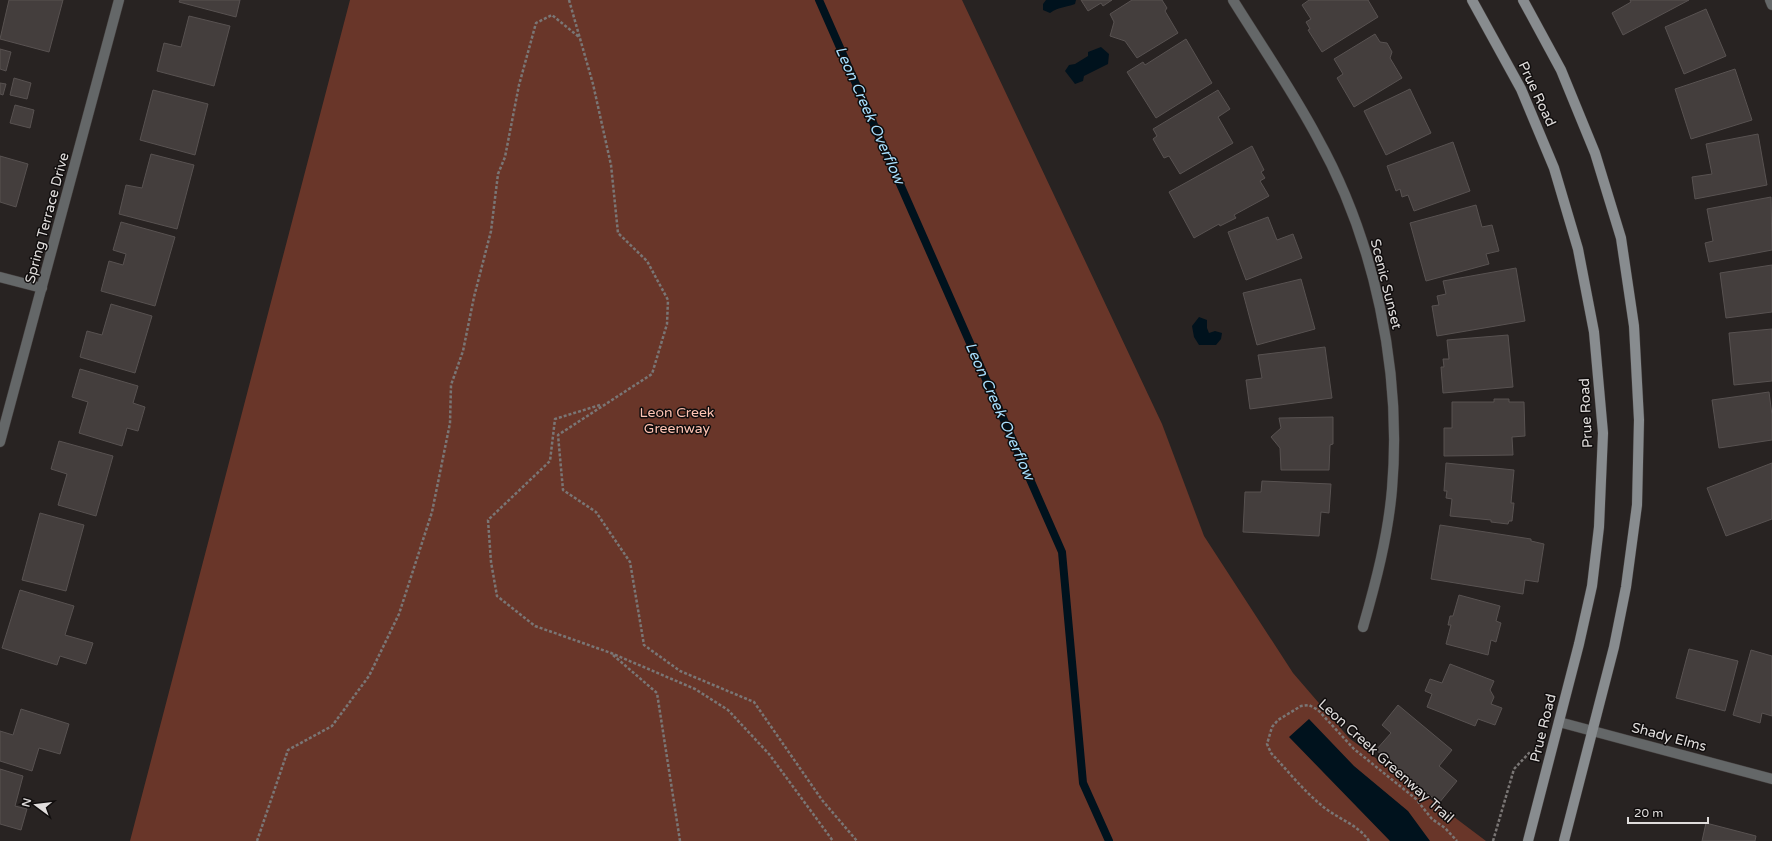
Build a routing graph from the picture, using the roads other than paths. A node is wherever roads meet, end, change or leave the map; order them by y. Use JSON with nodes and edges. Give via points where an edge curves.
{"nodes":[{"id":1,"x":119,"y":0,"type":"edge"},
{"id":2,"x":1233,"y":0,"type":"edge"},
{"id":3,"x":1472,"y":0,"type":"edge"},
{"id":4,"x":1522,"y":0,"type":"edge"},
{"id":5,"x":1770,"y":0,"type":"edge"},
{"id":6,"x":1772,"y":4,"type":"edge"},
{"id":7,"x":0,"y":277,"type":"edge"},
{"id":8,"x":42,"y":288,"type":"junction"},
{"id":9,"x":0,"y":442,"type":"edge"},
{"id":10,"x":1363,"y":627,"type":"dead end"},
{"id":11,"x":1559,"y":722,"type":"junction"},
{"id":12,"x":1594,"y":731,"type":"junction"},
{"id":13,"x":1772,"y":779,"type":"edge"},
{"id":14,"x":1528,"y":841,"type":"edge"},
{"id":15,"x":1564,"y":841,"type":"edge"}],
"edges":[{"from":1,"to":8,"type":"street","name":"Spring Terrace Drive"},
{"from":2,"to":10,"type":"street","name":"Scenic Sunset","via":[[1318,138],[1355,217],[1384,323],[1394,406],[1392,490],[1379,572]]},
{"from":3,"to":11,"type":"main road","name":"Prue Road","via":[[1521,89],[1554,168],[1578,249],[1594,332],[1603,433],[1599,527],[1592,586]]},
{"from":4,"to":12,"type":"main road","via":[[1561,70],[1595,153],[1620,238],[1634,326],[1639,420],[1637,505],[1626,587]]},
{"from":5,"to":6,"type":"street"},
{"from":7,"to":8,"type":"street"},
{"from":8,"to":9,"type":"street","name":"Spring Terrace Drive"},
{"from":11,"to":12,"type":"street","name":"Shady Elms"},
{"from":11,"to":14,"type":"main road","name":"Prue Road"},
{"from":12,"to":13,"type":"street","name":"Shady Elms"},
{"from":12,"to":15,"type":"main road"}]}
